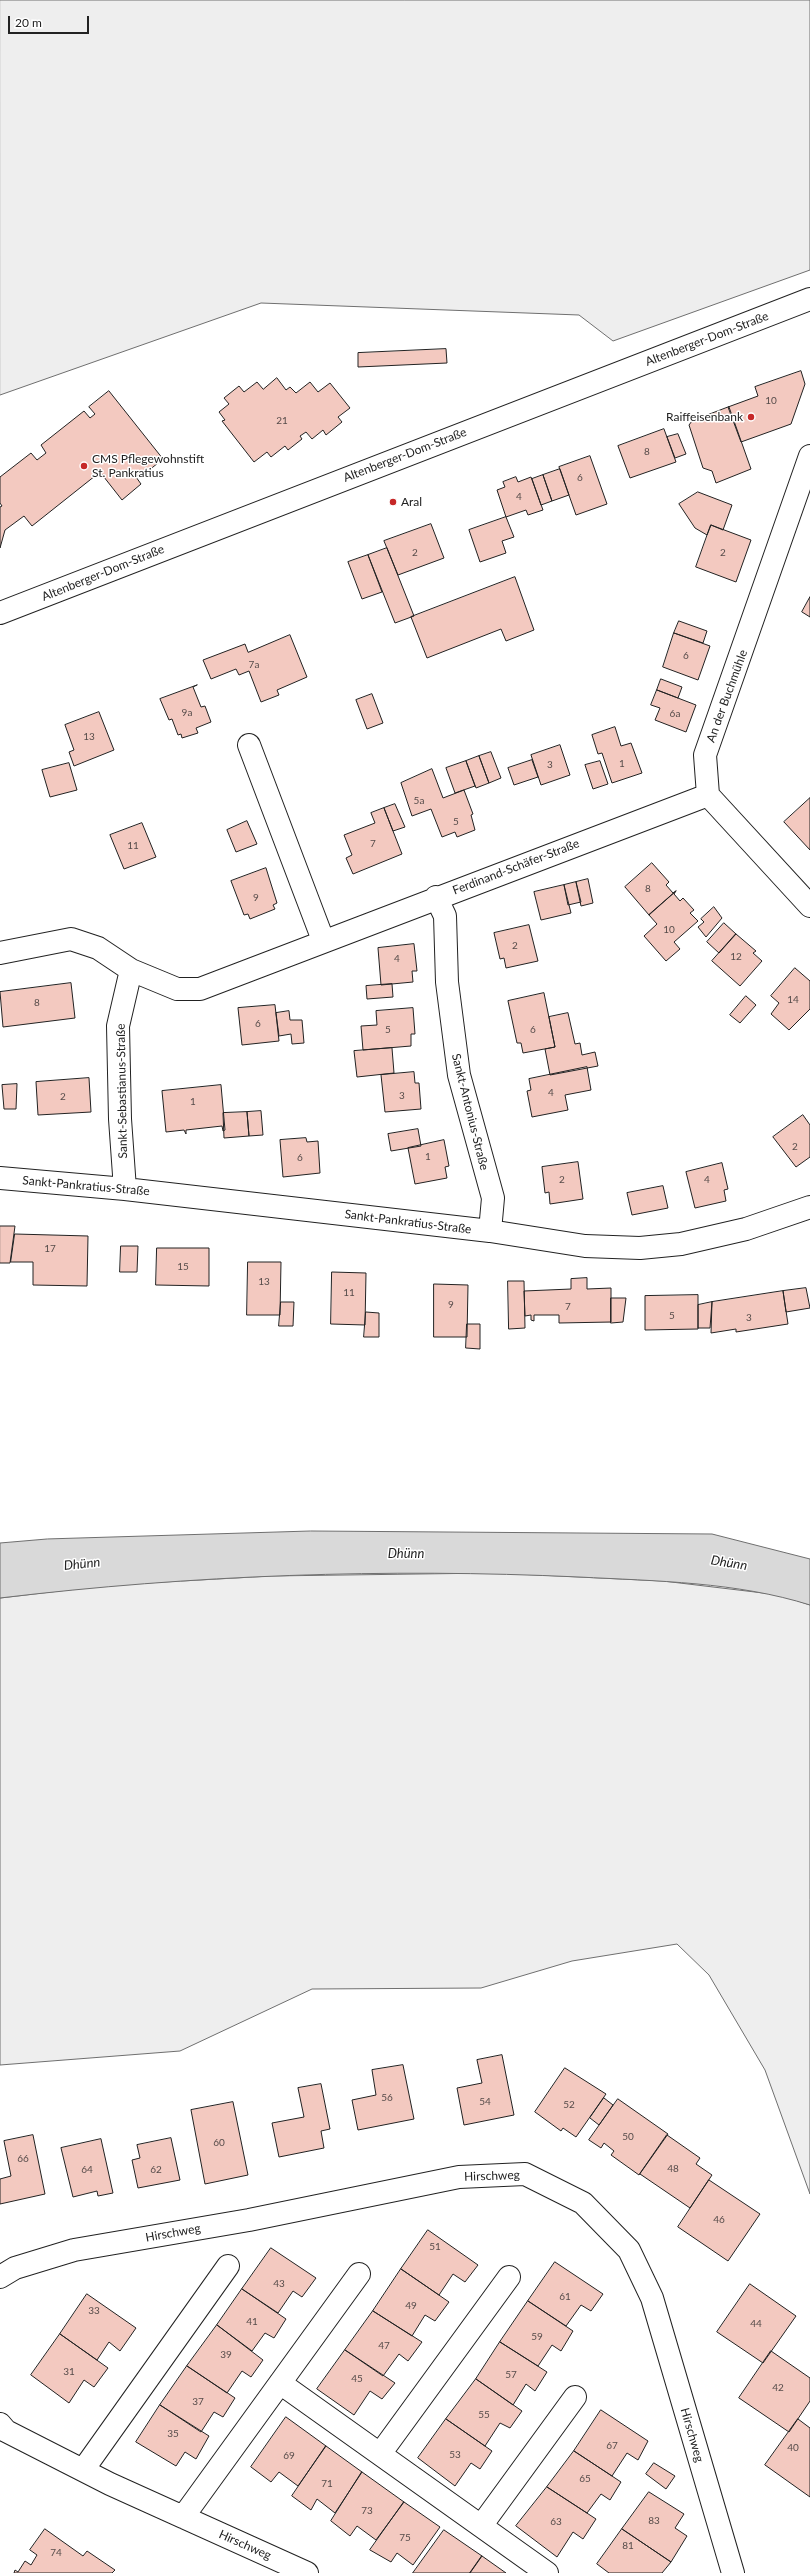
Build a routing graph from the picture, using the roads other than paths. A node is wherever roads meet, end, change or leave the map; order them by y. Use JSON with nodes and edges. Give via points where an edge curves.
{"nodes":[{"id":1,"x":810,"y":299,"type":"edge"},
{"id":2,"x":810,"y":456,"type":"edge"},
{"id":3,"x":0,"y":613,"type":"edge"},
{"id":4,"x":249,"y":745,"type":"dead end"},
{"id":5,"x":708,"y":795,"type":"junction"},
{"id":6,"x":436,"y":897,"type":"junction"},
{"id":7,"x":810,"y":906,"type":"edge"},
{"id":8,"x":323,"y":940,"type":"junction"},
{"id":9,"x":0,"y":953,"type":"edge"},
{"id":10,"x":131,"y":970,"type":"junction"},
{"id":11,"x":0,"y":1178,"type":"edge"},
{"id":12,"x":125,"y":1189,"type":"junction"},
{"id":13,"x":810,"y":1207,"type":"edge"},
{"id":14,"x":490,"y":1231,"type":"junction"},
{"id":15,"x":228,"y":2266,"type":"dead end"},
{"id":16,"x":359,"y":2274,"type":"dead end"},
{"id":17,"x":0,"y":2276,"type":"edge"},
{"id":18,"x":509,"y":2277,"type":"dead end"},
{"id":19,"x":280,"y":2383,"type":"junction"},
{"id":20,"x":575,"y":2397,"type":"dead end"},
{"id":21,"x":0,"y":2424,"type":"edge"},
{"id":22,"x":380,"y":2454,"type":"junction"},
{"id":23,"x":83,"y":2470,"type":"junction"},
{"id":24,"x":183,"y":2517,"type":"junction"},
{"id":25,"x":481,"y":2526,"type":"junction"},
{"id":26,"x":307,"y":2573,"type":"edge"},
{"id":27,"x":547,"y":2573,"type":"edge"},
{"id":28,"x":733,"y":2573,"type":"edge"}],
"edges":[{"from":1,"to":3,"type":"street","name":"Altenberger-Dom-Straße"},
{"from":2,"to":5,"type":"street","name":"An der Buchmühle","via":[[705,755]]},
{"from":4,"to":8,"type":"street"},
{"from":5,"to":6,"type":"street","name":"Ferdinand-Schäfer-Straße"},
{"from":5,"to":7,"type":"street"},
{"from":6,"to":8,"type":"street","name":"Ferdinand-Schäfer-Straße"},
{"from":6,"to":14,"type":"street","name":"Sankt-Antonius-Straße","via":[[444,916],[446,982],[459,1075],[493,1198]]},
{"from":8,"to":10,"type":"street","name":"Ferdinand-Schäfer-Straße","via":[[200,989],[177,989]]},
{"from":9,"to":10,"type":"street","name":"Ferdinand-Schäfer-Straße","via":[[71,940],[98,948]]},
{"from":10,"to":12,"type":"street","name":"Sankt-Sebastianus-Straße","via":[[118,1026]]},
{"from":11,"to":12,"type":"street","name":"Sankt-Pankratius-Straße"},
{"from":12,"to":14,"type":"street","name":"Sankt-Pankratius-Straße"},
{"from":13,"to":14,"type":"street","name":"Sankt-Pankratius-Straße","via":[[746,1230],[681,1244],[640,1248],[585,1246]]},
{"from":15,"to":23,"type":"street"},
{"from":16,"to":19,"type":"street"},
{"from":17,"to":28,"type":"street","name":"Hirschweg","via":[[15,2268],[74,2250],[249,2220],[458,2177],[525,2174],[583,2203],[629,2250],[652,2298]]},
{"from":18,"to":22,"type":"street"},
{"from":19,"to":22,"type":"street"},
{"from":19,"to":24,"type":"street"},
{"from":20,"to":25,"type":"street"},
{"from":21,"to":23,"type":"street","name":"Hirschweg","via":[[6,2431]]},
{"from":22,"to":25,"type":"street"},
{"from":23,"to":24,"type":"street","name":"Hirschweg"},
{"from":24,"to":26,"type":"street","name":"Hirschweg"},
{"from":25,"to":27,"type":"street"}]}
